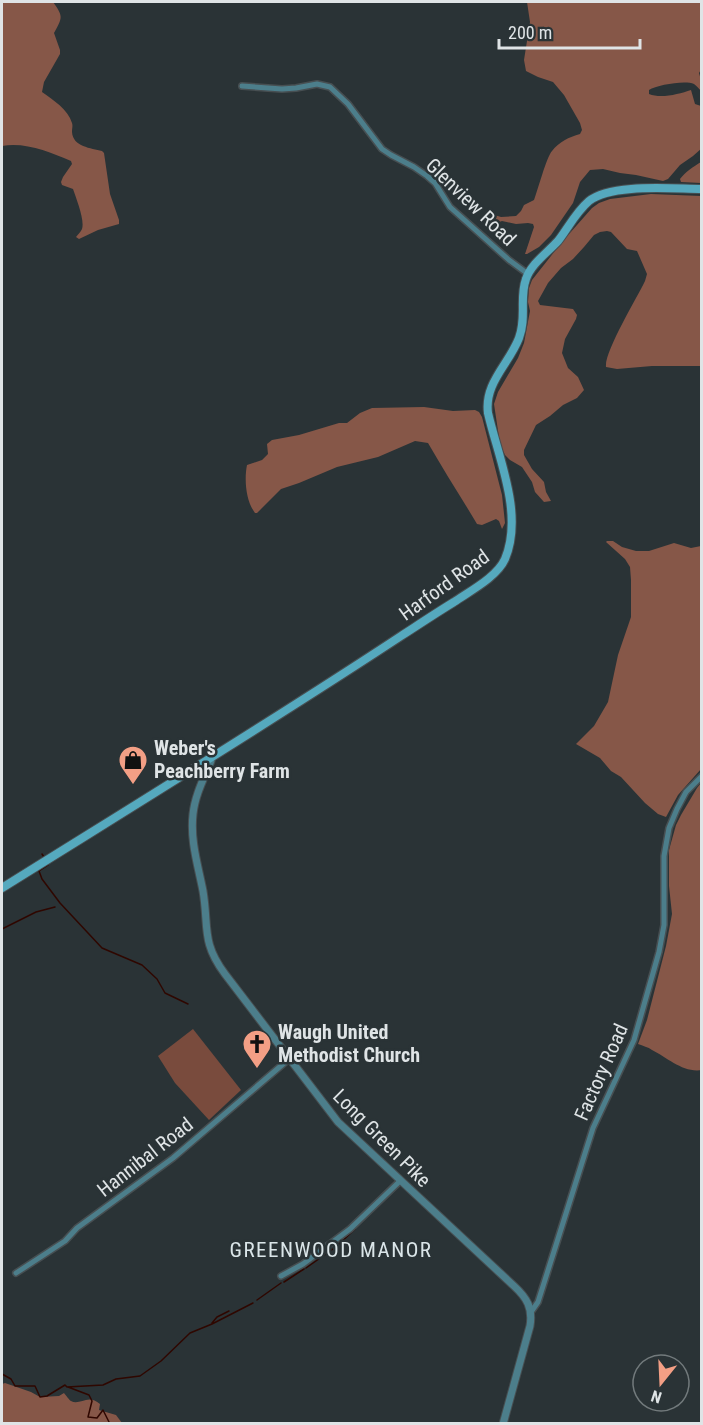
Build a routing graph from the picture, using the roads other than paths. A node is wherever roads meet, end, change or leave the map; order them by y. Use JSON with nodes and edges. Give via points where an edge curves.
{"nodes":[{"id":1,"x":242,"y":86,"type":"dead end"},
{"id":2,"x":702,"y":189,"type":"edge"},
{"id":3,"x":528,"y":274,"type":"junction"},
{"id":4,"x":210,"y":759,"type":"junction"},
{"id":5,"x":702,"y":776,"type":"edge"},
{"id":6,"x":2,"y":888,"type":"edge"},
{"id":7,"x":289,"y":1059,"type":"junction"},
{"id":8,"x":400,"y":1181,"type":"junction"},
{"id":9,"x":16,"y":1273,"type":"dead end"},
{"id":10,"x":281,"y":1276,"type":"dead end"},
{"id":11,"x":531,"y":1312,"type":"junction"},
{"id":12,"x":503,"y":1424,"type":"edge"}],
"edges":[{"from":1,"to":3,"type":"street","name":"Glenview Road","via":[[330,87],[382,149],[428,176],[450,207]]},
{"from":2,"to":3,"type":"main road","via":[[650,188],[597,196],[583,207]]},
{"from":3,"to":4,"type":"main road","name":"Harford Road","via":[[520,335],[492,385],[487,402],[512,515],[502,565],[446,607]]},
{"from":4,"to":6,"type":"main road","name":"Harford Road"},
{"from":4,"to":7,"type":"street","name":"Long Green Pike","via":[[196,798],[192,828],[208,943],[220,968]]},
{"from":5,"to":11,"type":"street","name":"Factory Road","via":[[681,801],[667,837],[662,942],[638,1029],[593,1128],[538,1302]]},
{"from":7,"to":8,"type":"street","name":"Long Green Pike","via":[[342,1127]]},
{"from":7,"to":9,"type":"street","name":"Hannibal Road","via":[[173,1158],[83,1223],[65,1241]]},
{"from":8,"to":10,"type":"street","via":[[350,1229]]},
{"from":8,"to":11,"type":"street","name":"Long Green Pike","via":[[519,1291]]},
{"from":11,"to":12,"type":"street","via":[[529,1333]]}]}
